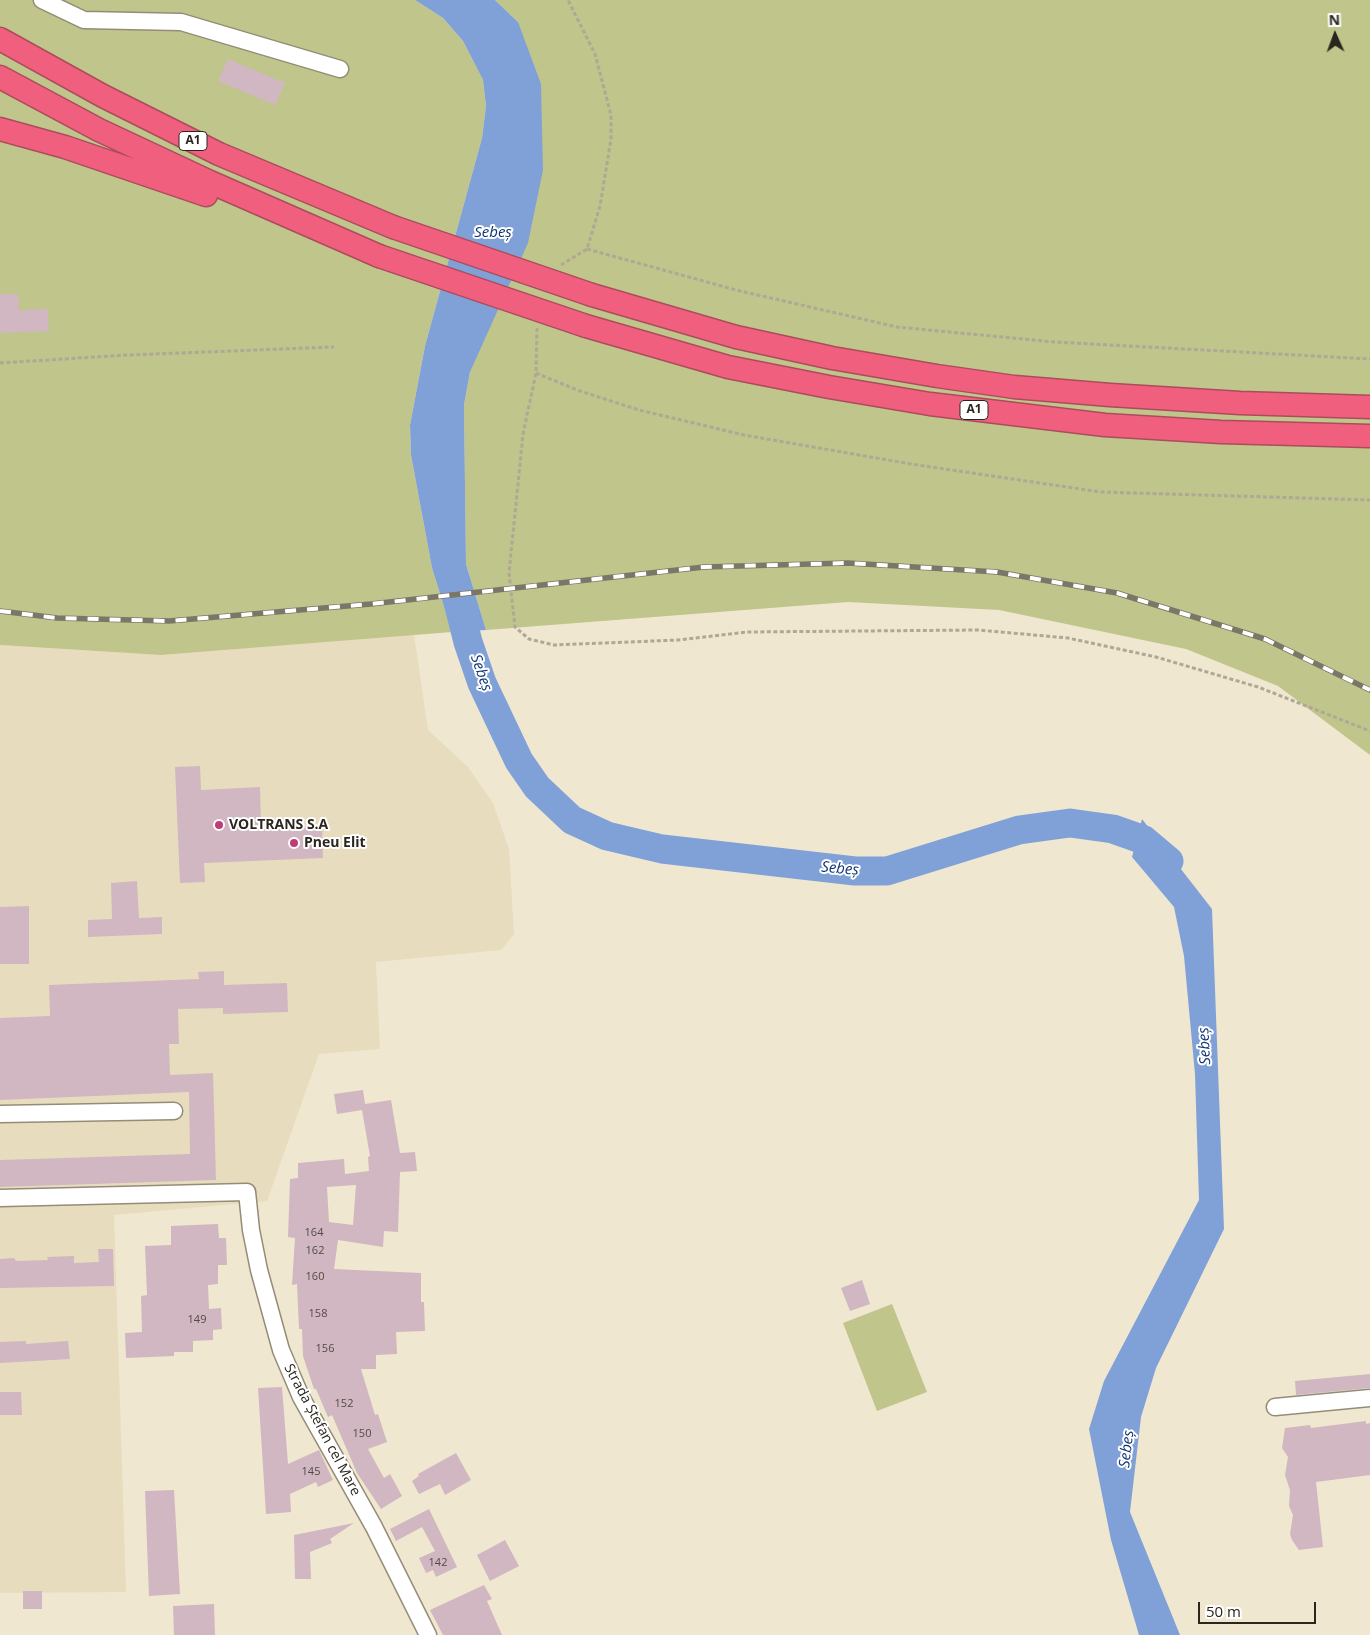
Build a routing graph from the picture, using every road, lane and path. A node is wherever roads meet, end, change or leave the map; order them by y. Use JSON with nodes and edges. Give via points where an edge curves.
{"nodes":[{"id":1,"x":42,"y":0,"type":"edge"},
{"id":2,"x":568,"y":0,"type":"edge"},
{"id":3,"x":0,"y":39,"type":"edge"},
{"id":4,"x":340,"y":70,"type":"dead end"},
{"id":5,"x":0,"y":77,"type":"edge"},
{"id":6,"x":0,"y":129,"type":"edge"},
{"id":7,"x":587,"y":249,"type":"junction"},
{"id":8,"x":379,"y":256,"type":"junction"},
{"id":9,"x":556,"y":272,"type":"dead end"},
{"id":10,"x":538,"y":324,"type":"dead end"},
{"id":11,"x":334,"y":347,"type":"dead end"},
{"id":12,"x":1370,"y":359,"type":"edge"},
{"id":13,"x":0,"y":363,"type":"edge"},
{"id":14,"x":536,"y":373,"type":"junction"},
{"id":15,"x":1370,"y":407,"type":"edge"},
{"id":16,"x":1370,"y":436,"type":"edge"},
{"id":17,"x":1370,"y":500,"type":"edge"},
{"id":18,"x":1370,"y":731,"type":"edge"},
{"id":19,"x":174,"y":1111,"type":"dead end"},
{"id":20,"x":0,"y":1114,"type":"edge"},
{"id":21,"x":0,"y":1198,"type":"edge"},
{"id":22,"x":1370,"y":1398,"type":"edge"},
{"id":23,"x":1275,"y":1408,"type":"dead end"},
{"id":24,"x":428,"y":1635,"type":"edge"}],
"edges":[{"from":1,"to":4,"type":"street","via":[[84,20],[181,22]]},
{"from":2,"to":7,"type":"path","via":[[595,54],[611,115],[612,139],[600,206]]},
{"from":3,"to":15,"type":"highway","number":"A1","bridge":true,"via":[[103,96],[219,154],[392,227],[592,295],[736,337],[832,358],[1014,387],[1110,396]]},
{"from":5,"to":8,"type":"highway","number":"A1","via":[[133,146]]},
{"from":6,"to":8,"type":"highway","via":[[174,183],[323,243]]},
{"from":7,"to":9,"type":"path","via":[[561,264]]},
{"from":7,"to":12,"type":"path","via":[[736,290],[897,327],[1055,342]]},
{"from":8,"to":16,"type":"highway","number":"A1","bridge":true,"via":[[586,326],[728,367],[829,387],[930,404],[1104,425]]},
{"from":10,"to":14,"type":"path"},
{"from":11,"to":13,"type":"path"},
{"from":14,"to":17,"type":"path","via":[[639,410],[744,435],[911,464],[1101,492]]},
{"from":14,"to":18,"type":"path","via":[[523,434],[509,573],[515,627],[529,638],[554,646],[678,640],[747,632],[978,630],[1068,638],[1156,657],[1258,687]]},
{"from":19,"to":20,"type":"street"},
{"from":21,"to":24,"type":"street","name":"Strada Ștefan cel Mare","via":[[247,1192],[259,1270],[281,1350],[301,1397],[374,1526]]},
{"from":22,"to":23,"type":"street"}]}
